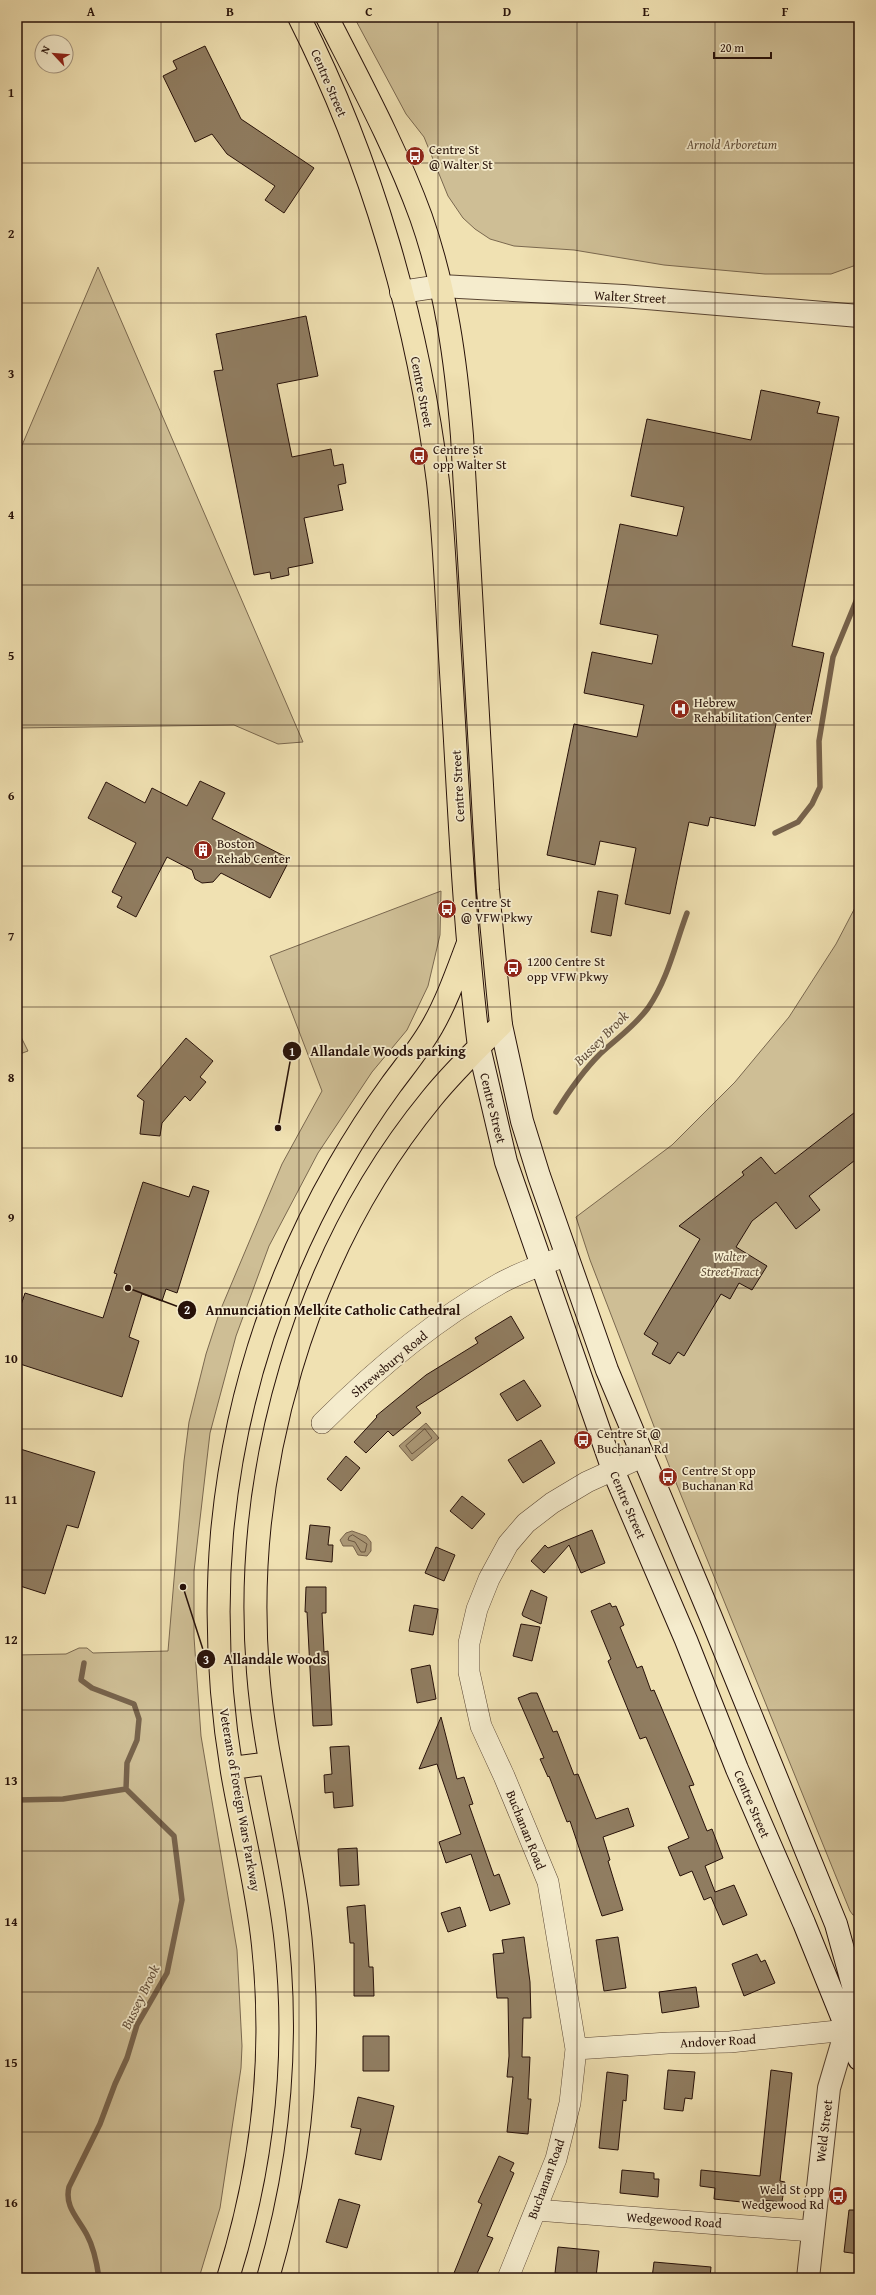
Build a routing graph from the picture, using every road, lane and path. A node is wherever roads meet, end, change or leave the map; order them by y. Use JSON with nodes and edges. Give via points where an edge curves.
{"nodes":[{"id":1,"x":299,"y":17,"type":"edge"},
{"id":2,"x":327,"y":17,"type":"edge"},
{"id":3,"x":441,"y":286,"type":"junction"},
{"id":4,"x":400,"y":292,"type":"junction"},
{"id":5,"x":859,"y":316,"type":"edge"},
{"id":6,"x":468,"y":943,"type":"junction"},
{"id":7,"x":501,"y":1025,"type":"junction"},
{"id":8,"x":479,"y":1047,"type":"junction"},
{"id":9,"x":566,"y":1256,"type":"junction"},
{"id":10,"x":542,"y":1265,"type":"junction"},
{"id":11,"x":322,"y":1423,"type":"dead end"},
{"id":12,"x":642,"y":1457,"type":"junction"},
{"id":13,"x":613,"y":1470,"type":"junction"},
{"id":14,"x":710,"y":1615,"type":"junction"},
{"id":15,"x":680,"y":1626,"type":"junction"},
{"id":16,"x":270,"y":1763,"type":"junction"},
{"id":17,"x":232,"y":1768,"type":"junction"},
{"id":18,"x":826,"y":1900,"type":"junction"},
{"id":19,"x":798,"y":1910,"type":"junction"},
{"id":20,"x":858,"y":1997,"type":"edge"},
{"id":21,"x":853,"y":2028,"type":"edge"},
{"id":22,"x":576,"y":2049,"type":"junction"},
{"id":23,"x":859,"y":2059,"type":"edge"},
{"id":24,"x":536,"y":2210,"type":"junction"},
{"id":25,"x":812,"y":2231,"type":"junction"},
{"id":26,"x":228,"y":2278,"type":"edge"},
{"id":27,"x":268,"y":2278,"type":"edge"},
{"id":28,"x":508,"y":2278,"type":"edge"},
{"id":29,"x":808,"y":2278,"type":"edge"}],
"edges":[{"from":1,"to":4,"type":"highway","name":"Centre Street","via":[[359,157]]},
{"from":2,"to":3,"type":"highway","name":"Centre Street","via":[[405,178],[421,218]]},
{"from":3,"to":4,"type":"main road","name":"Walter Street"},
{"from":3,"to":5,"type":"main road","name":"Walter Street","via":[[623,296]]},
{"from":3,"to":7,"type":"highway","name":"Centre Street","via":[[453,351],[461,421],[488,890]]},
{"from":4,"to":6,"type":"highway","name":"Centre Street","via":[[423,397],[440,505]]},
{"from":6,"to":8,"type":"highway","name":"Centre Street"},
{"from":6,"to":17,"type":"highway","name":"Veterans of Foreign Wars Parkway","via":[[448,996],[431,1029],[366,1122],[321,1197],[279,1288],[256,1356],[231,1460],[219,1566],[220,1668],[223,1710]]},
{"from":7,"to":8,"type":"highway"},
{"from":7,"to":9,"type":"main road","name":"Centre Street","via":[[522,1121]]},
{"from":8,"to":10,"type":"main road","name":"Centre Street","via":[[506,1162]]},
{"from":8,"to":16,"type":"highway","via":[[428,1104],[373,1183],[327,1272],[292,1368],[269,1468],[257,1567],[258,1670]]},
{"from":9,"to":10,"type":"street","name":"Shrewsbury Road"},
{"from":9,"to":12,"type":"main road","name":"Centre Street"},
{"from":10,"to":11,"type":"street","name":"Shrewsbury Road","via":[[500,1283],[444,1319],[390,1360]]},
{"from":10,"to":13,"type":"main road","name":"Centre Street"},
{"from":12,"to":13,"type":"street","name":"Buchanan Road"},
{"from":12,"to":14,"type":"main road","name":"Centre Street"},
{"from":13,"to":15,"type":"main road","name":"Centre Street"},
{"from":13,"to":22,"type":"street","name":"Buchanan Road","via":[[552,1503],[526,1523],[508,1544],[489,1579],[477,1609],[469,1642],[469,1672],[480,1726],[504,1776],[548,1882]]},
{"from":14,"to":15,"type":"main road"},
{"from":14,"to":18,"type":"main road","name":"Centre Street"},
{"from":15,"to":19,"type":"main road","name":"Centre Street","via":[[737,1770]]},
{"from":16,"to":17,"type":"highway"},
{"from":16,"to":27,"type":"highway","via":[[296,1905],[303,1973],[305,2042],[296,2153],[285,2213]]},
{"from":17,"to":26,"type":"highway","name":"Veterans of Foreign Wars Parkway","via":[[260,1917],[268,2041],[263,2119],[258,2152],[245,2217]]},
{"from":18,"to":19,"type":"main road"},
{"from":18,"to":20,"type":"main road","name":"Centre Street"},
{"from":19,"to":21,"type":"main road","name":"Centre Street"},
{"from":20,"to":21,"type":"main road","name":"Weld Street"},
{"from":21,"to":22,"type":"street","name":"Andover Road","via":[[730,2042]]},
{"from":21,"to":23,"type":"main road","name":"Centre Street"},
{"from":21,"to":25,"type":"main road","name":"Weld Street","via":[[830,2088]]},
{"from":22,"to":24,"type":"street","name":"Buchanan Road","via":[[570,2103],[556,2159]]},
{"from":24,"to":25,"type":"street","name":"Wedgewood Road"},
{"from":24,"to":28,"type":"street","name":"Buchanan Road"},
{"from":25,"to":29,"type":"main road","name":"Weld Street"}]}
